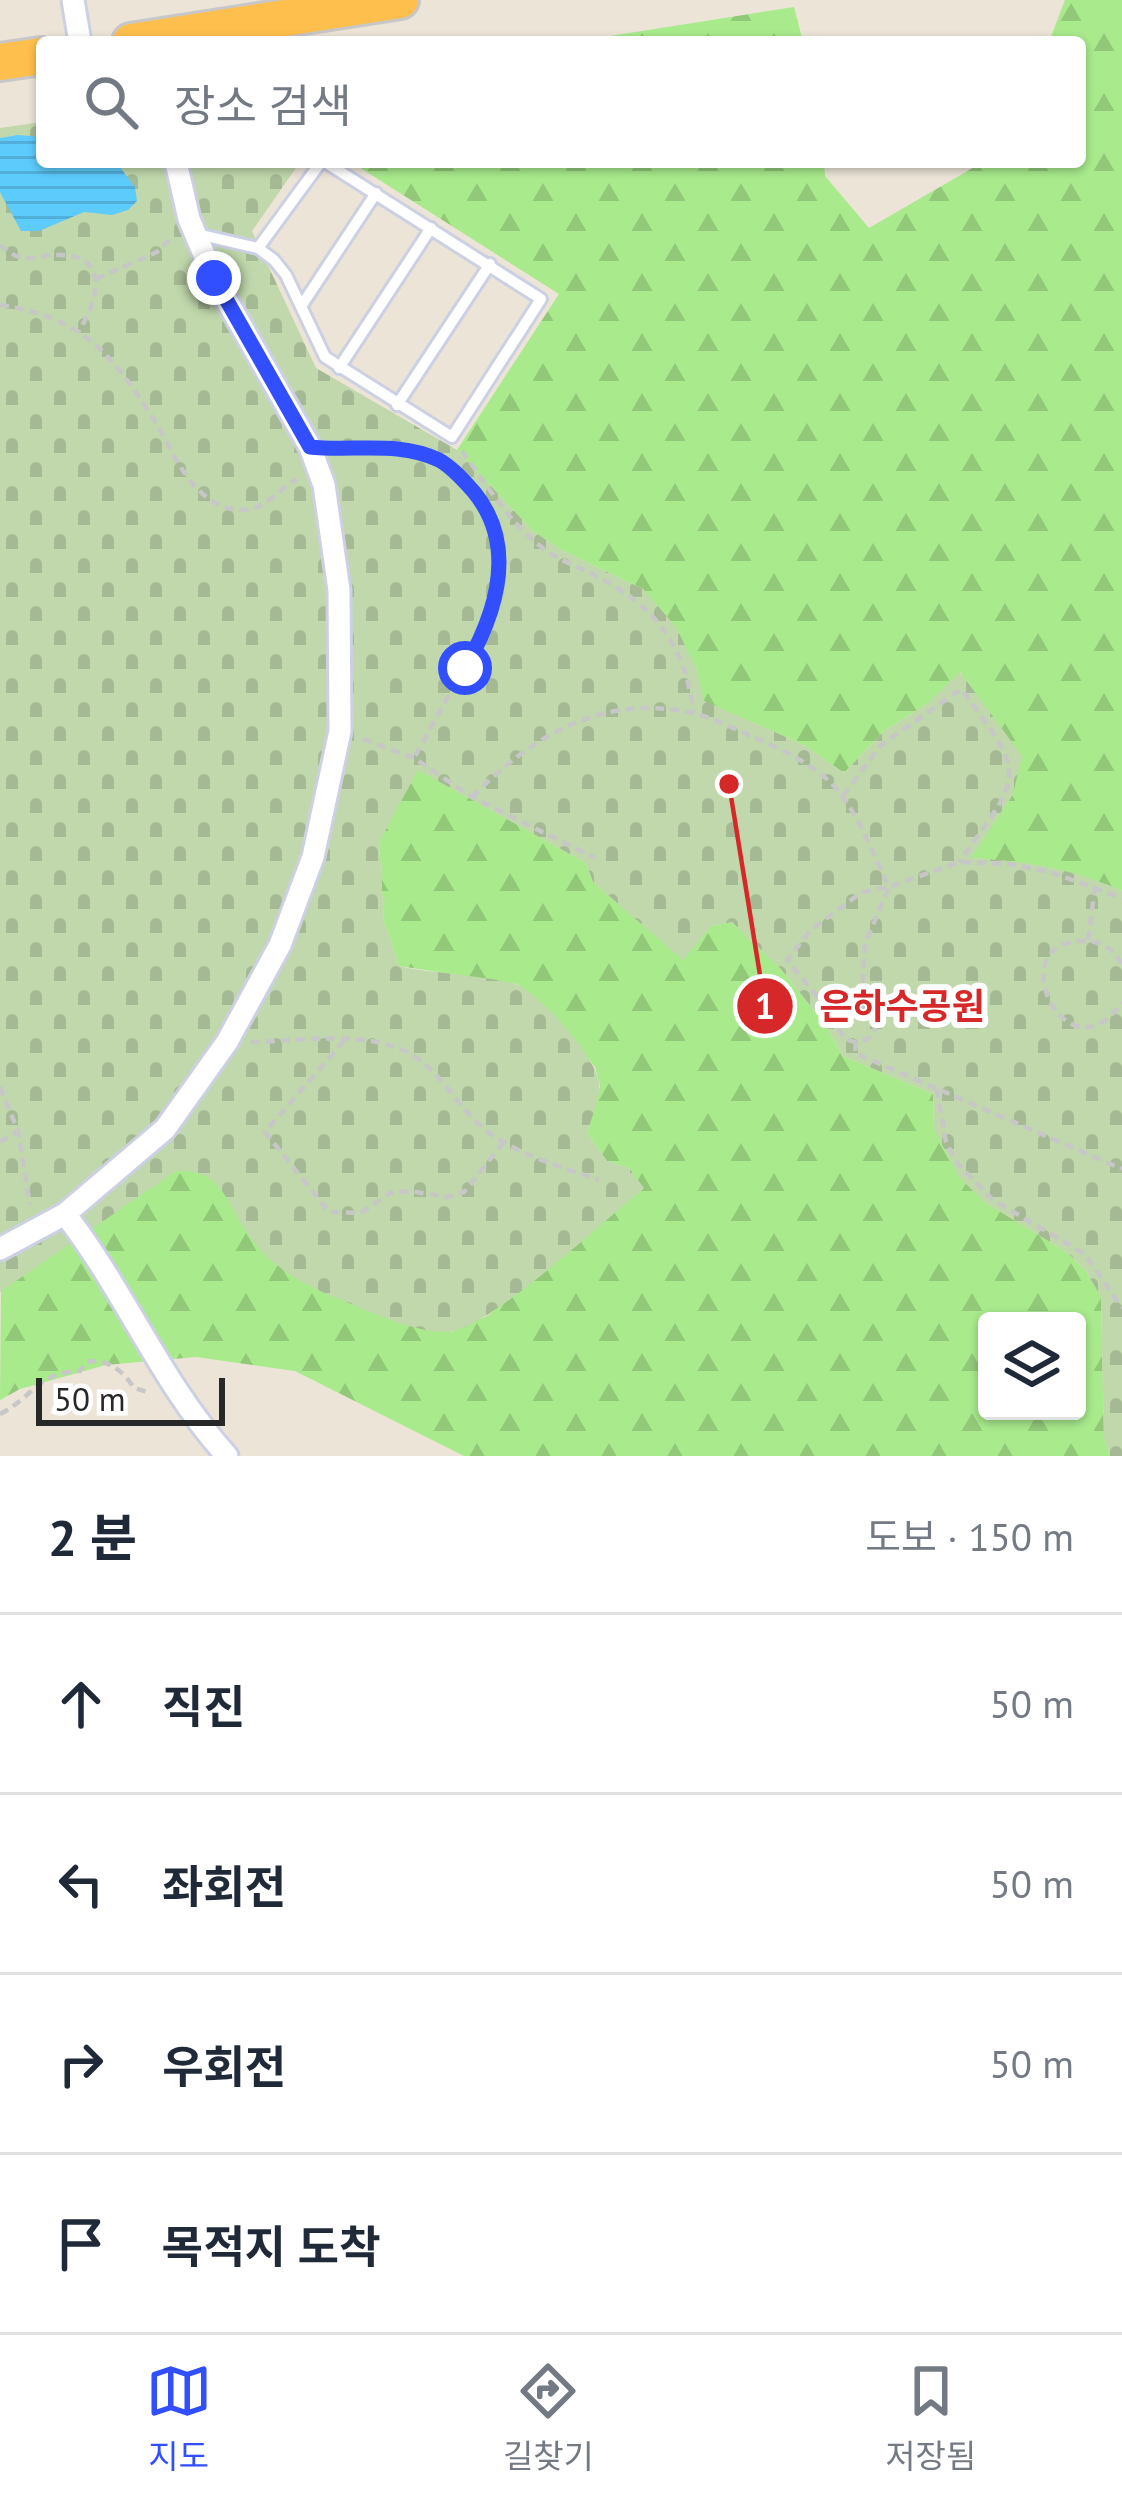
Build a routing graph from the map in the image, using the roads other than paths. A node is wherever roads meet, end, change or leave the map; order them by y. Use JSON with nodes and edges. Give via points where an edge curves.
{"nodes":[{"id":1,"x":73,"y":0,"type":"edge"},
{"id":2,"x":400,"y":0,"type":"edge"},
{"id":3,"x":79,"y":36,"type":"edge"},
{"id":4,"x":178,"y":36,"type":"edge"},
{"id":5,"x":36,"y":57,"type":"edge"},
{"id":6,"x":0,"y":62,"type":"edge"},
{"id":7,"x":178,"y":168,"type":"edge"},
{"id":8,"x":318,"y":168,"type":"edge"},
{"id":9,"x":333,"y":168,"type":"edge"},
{"id":10,"x":376,"y":193,"type":"junction"},
{"id":11,"x":193,"y":226,"type":"junction"},
{"id":12,"x":431,"y":228,"type":"junction"},
{"id":13,"x":258,"y":248,"type":"junction"},
{"id":14,"x":490,"y":264,"type":"junction"},
{"id":15,"x":302,"y":305,"type":"junction"},
{"id":16,"x":339,"y":368,"type":"junction"},
{"id":17,"x":397,"y":405,"type":"junction"},
{"id":18,"x":65,"y":1214,"type":"junction"},
{"id":19,"x":0,"y":1249,"type":"edge"},
{"id":20,"x":226,"y":1456,"type":"edge"}],
"edges":[{"from":1,"to":3,"type":"street"},
{"from":2,"to":4,"type":"highway"},
{"from":5,"to":6,"type":"highway"},
{"from":7,"to":11,"type":"street"},
{"from":8,"to":13,"type":"lane"},
{"from":9,"to":10,"type":"lane"},
{"from":10,"to":12,"type":"lane"},
{"from":10,"to":15,"type":"lane"},
{"from":11,"to":13,"type":"lane"},
{"from":11,"to":18,"type":"street","via":[[324,485],[339,590],[340,731],[313,857],[280,945],[227,1042],[165,1129]]},
{"from":12,"to":14,"type":"lane"},
{"from":12,"to":16,"type":"lane"},
{"from":13,"to":15,"type":"lane"},
{"from":14,"to":17,"type":"lane"},
{"from":14,"to":17,"type":"lane","via":[[541,298],[452,436]]},
{"from":15,"to":16,"type":"lane","via":[[317,346]]},
{"from":16,"to":17,"type":"lane"},
{"from":18,"to":19,"type":"street"},
{"from":18,"to":20,"type":"street"}]}
